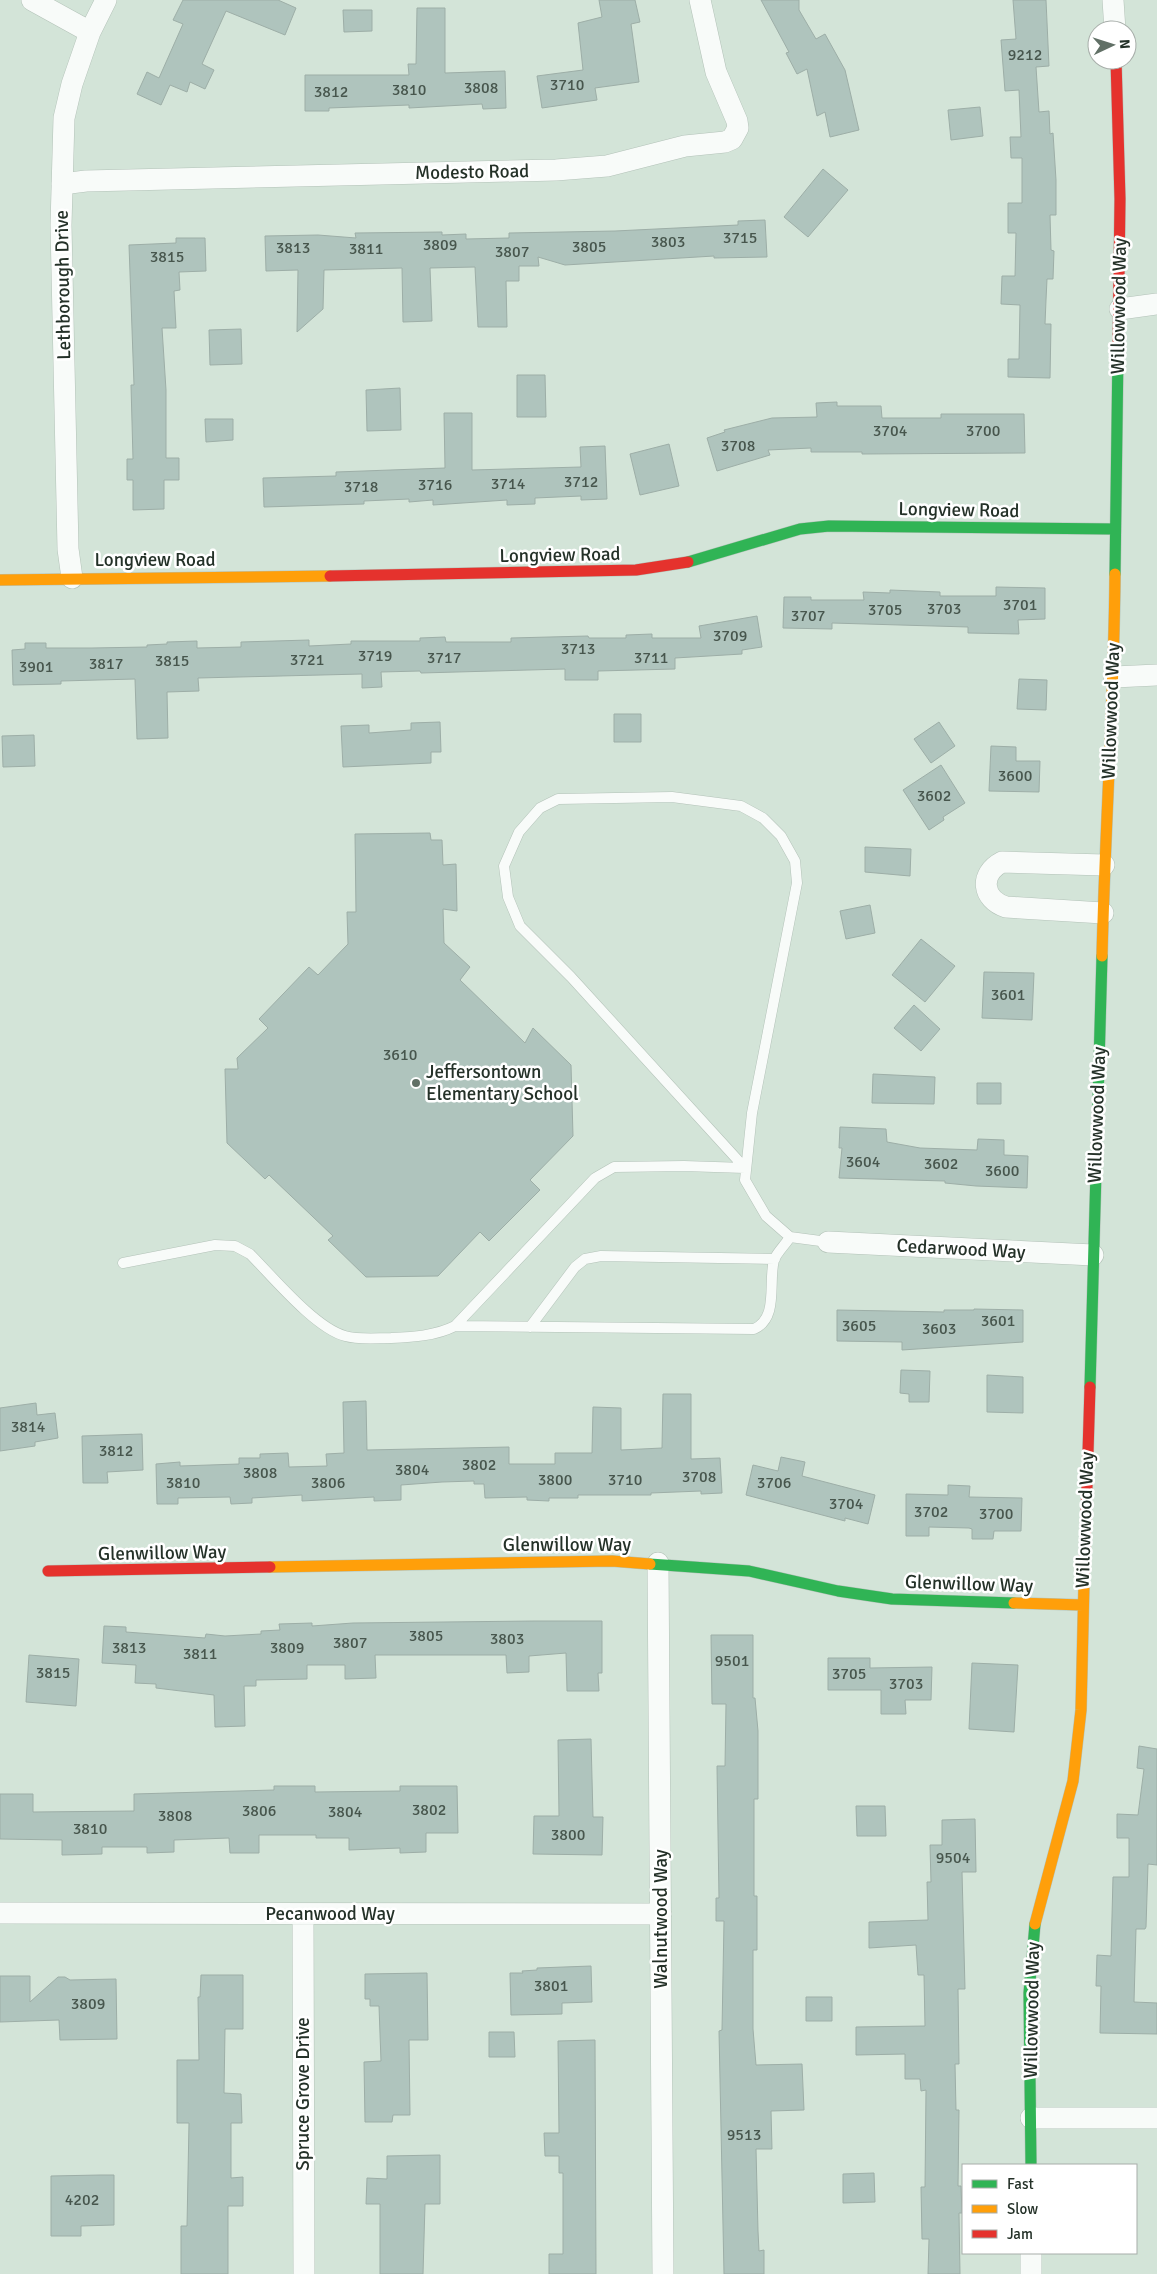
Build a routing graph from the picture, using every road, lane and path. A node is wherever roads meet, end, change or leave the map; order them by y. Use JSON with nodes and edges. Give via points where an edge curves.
{"nodes":[{"id":1,"x":32,"y":0,"type":"edge"},
{"id":2,"x":106,"y":0,"type":"edge"},
{"id":3,"x":700,"y":0,"type":"edge"},
{"id":4,"x":1113,"y":0,"type":"edge"},
{"id":5,"x":1114,"y":20,"type":"edge"},
{"id":6,"x":90,"y":32,"type":"junction"},
{"id":7,"x":1116,"y":70,"type":"edge"},
{"id":8,"x":62,"y":184,"type":"junction"},
{"id":9,"x":1157,"y":304,"type":"edge"},
{"id":10,"x":1120,"y":309,"type":"junction"},
{"id":11,"x":1114,"y":529,"type":"junction"},
{"id":12,"x":72,"y":578,"type":"junction"},
{"id":13,"x":0,"y":580,"type":"edge"},
{"id":14,"x":1157,"y":676,"type":"edge"},
{"id":15,"x":1114,"y":677,"type":"junction"},
{"id":16,"x":1104,"y":865,"type":"junction"},
{"id":17,"x":1103,"y":913,"type":"junction"},
{"id":18,"x":745,"y":1168,"type":"junction"},
{"id":19,"x":790,"y":1237,"type":"junction"},
{"id":20,"x":828,"y":1242,"type":"joint"},
{"id":21,"x":1094,"y":1255,"type":"junction"},
{"id":22,"x":774,"y":1259,"type":"junction"},
{"id":23,"x":123,"y":1263,"type":"dead end"},
{"id":24,"x":455,"y":1326,"type":"junction"},
{"id":25,"x":530,"y":1327,"type":"junction"},
{"id":26,"x":658,"y":1563,"type":"junction"},
{"id":27,"x":48,"y":1571,"type":"dead end"},
{"id":28,"x":1083,"y":1605,"type":"junction"},
{"id":29,"x":0,"y":1912,"type":"edge"},
{"id":30,"x":303,"y":1914,"type":"junction"},
{"id":31,"x":661,"y":1914,"type":"junction"},
{"id":32,"x":1031,"y":2118,"type":"junction"},
{"id":33,"x":1157,"y":2118,"type":"edge"},
{"id":34,"x":1031,"y":2164,"type":"edge"},
{"id":35,"x":1031,"y":2254,"type":"edge"},
{"id":36,"x":304,"y":2274,"type":"edge"},
{"id":37,"x":663,"y":2274,"type":"edge"},
{"id":38,"x":1031,"y":2274,"type":"edge"}],
"edges":[{"from":1,"to":6,"type":"street"},
{"from":2,"to":6,"type":"street","name":"Lethborough Drive"},
{"from":3,"to":8,"type":"street","name":"Modesto Road","via":[[716,72],[737,121],[738,128],[732,139],[725,142],[685,146],[608,166],[556,170]]},
{"from":4,"to":5,"type":"street"},
{"from":6,"to":8,"type":"street","name":"Lethborough Drive","via":[[64,118]]},
{"from":7,"to":10,"type":"street","name":"Willowwood Way"},
{"from":8,"to":12,"type":"street","name":"Lethborough Drive","via":[[68,549]]},
{"from":9,"to":10,"type":"street"},
{"from":10,"to":11,"type":"street","name":"Willowwood Way"},
{"from":11,"to":12,"type":"street","name":"Longview Road","via":[[829,526],[800,529],[679,565],[636,570]]},
{"from":11,"to":15,"type":"street","name":"Willowwood Way"},
{"from":12,"to":13,"type":"street","name":"Longview Road"},
{"from":14,"to":15,"type":"street"},
{"from":15,"to":16,"type":"street","name":"Willowwood Way"},
{"from":16,"to":17,"type":"street","name":"Willowwood Way"},
{"from":16,"to":17,"type":"street","via":[[1002,862],[990,871],[986,886],[992,900],[1006,907]]},
{"from":17,"to":21,"type":"street","name":"Willowwood Way"},
{"from":18,"to":18,"type":"lane","via":[[752,1113],[797,883],[794,862],[781,836],[764,818],[741,806],[672,797],[558,799],[540,808],[519,832],[504,866],[508,897],[520,926],[571,977]]},
{"from":18,"to":19,"type":"lane","via":[[745,1180],[766,1216]]},
{"from":18,"to":24,"type":"lane","via":[[614,1167],[595,1178]]},
{"from":19,"to":20,"type":"lane"},
{"from":19,"to":22,"type":"lane"},
{"from":20,"to":21,"type":"street","name":"Cedarwood Way"},
{"from":21,"to":28,"type":"street","name":"Willowwood Way"},
{"from":22,"to":25,"type":"lane","via":[[611,1256],[585,1259],[575,1267]]},
{"from":22,"to":25,"type":"lane","via":[[770,1310],[765,1321],[754,1329]]},
{"from":23,"to":24,"type":"lane","via":[[215,1245],[235,1246],[250,1254],[328,1330],[346,1337],[403,1338],[440,1333]]},
{"from":24,"to":25,"type":"lane"},
{"from":26,"to":27,"type":"street","name":"Glenwillow Way","via":[[612,1561]]},
{"from":26,"to":28,"type":"street","name":"Glenwillow Way","via":[[749,1571],[838,1591],[892,1599]]},
{"from":26,"to":31,"type":"street","name":"Walnutwood Way"},
{"from":28,"to":32,"type":"street","name":"Willowwood Way","via":[[1081,1710],[1073,1781],[1034,1929],[1028,1993]]},
{"from":29,"to":30,"type":"street","name":"Pecanwood Way"},
{"from":30,"to":31,"type":"street","name":"Pecanwood Way"},
{"from":30,"to":36,"type":"street","name":"Spruce Grove Drive"},
{"from":31,"to":37,"type":"street","name":"Walnutwood Way"},
{"from":32,"to":33,"type":"street"},
{"from":32,"to":34,"type":"street","name":"Willowwood Way"},
{"from":35,"to":38,"type":"street"}]}
